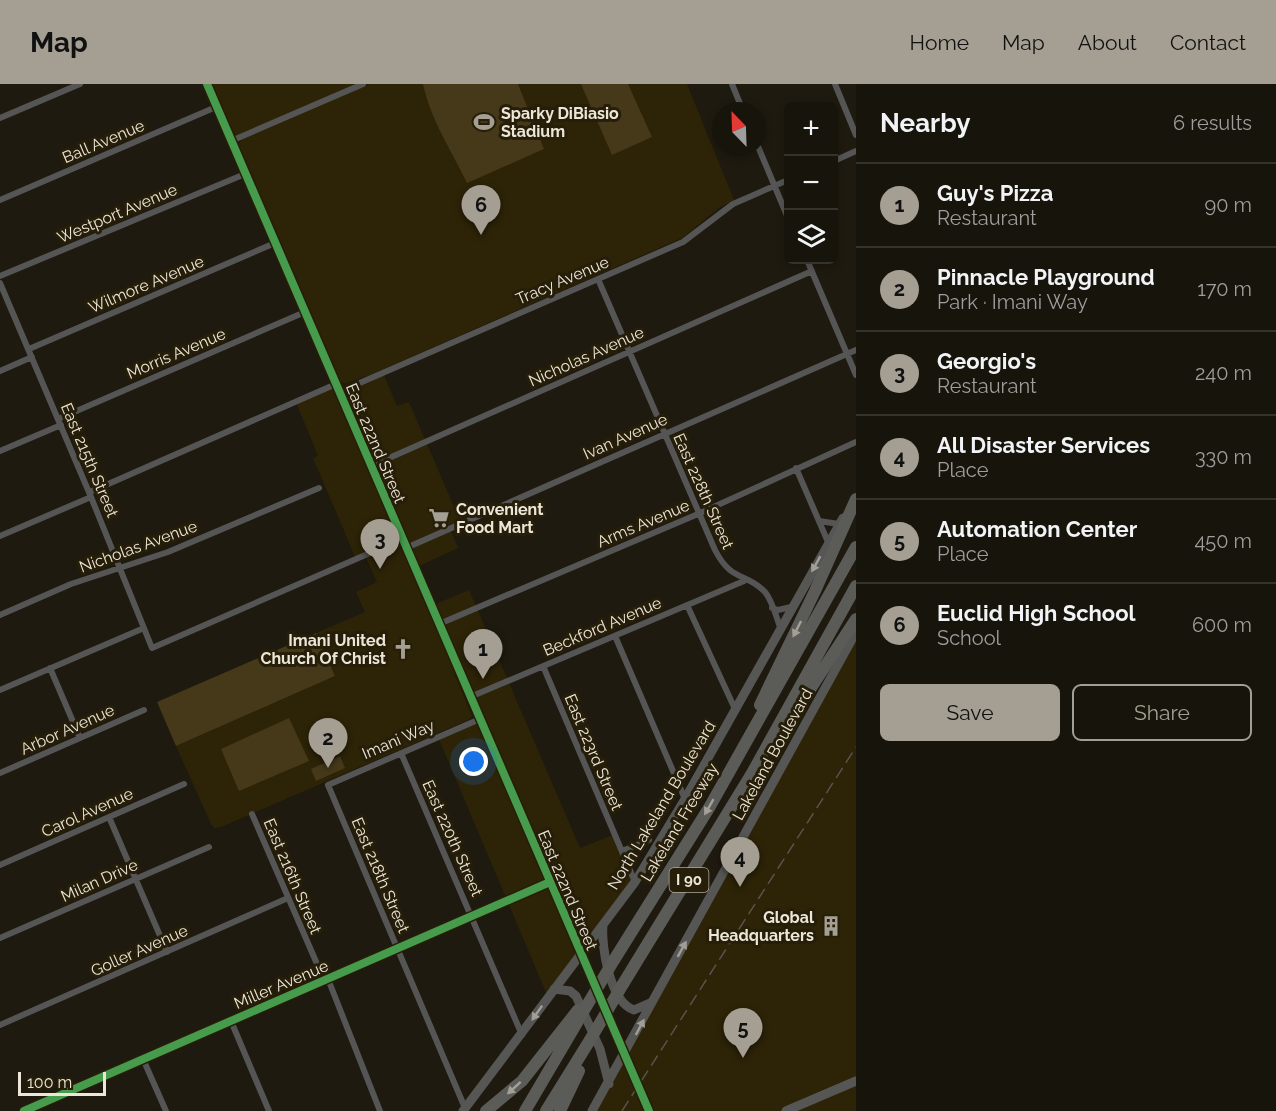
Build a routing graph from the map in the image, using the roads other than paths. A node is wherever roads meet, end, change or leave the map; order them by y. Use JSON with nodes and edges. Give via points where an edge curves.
{"nodes":[{"id":1,"x":80,"y":84,"type":"edge"},
{"id":2,"x":207,"y":84,"type":"edge"},
{"id":3,"x":363,"y":84,"type":"edge"},
{"id":4,"x":732,"y":84,"type":"edge"},
{"id":5,"x":835,"y":84,"type":"edge"},
{"id":6,"x":739,"y":102,"type":"edge"},
{"id":7,"x":216,"y":107,"type":"junction"},
{"id":8,"x":0,"y":118,"type":"edge"},
{"id":9,"x":856,"y":135,"type":"edge"},
{"id":10,"x":231,"y":141,"type":"junction"},
{"id":11,"x":856,"y":151,"type":"edge"},
{"id":12,"x":762,"y":156,"type":"edge"},
{"id":13,"x":838,"y":158,"type":"edge"},
{"id":14,"x":245,"y":174,"type":"junction"},
{"id":15,"x":784,"y":182,"type":"edge"},
{"id":16,"x":774,"y":186,"type":"junction"},
{"id":17,"x":0,"y":200,"type":"edge"},
{"id":18,"x":785,"y":210,"type":"edge"},
{"id":19,"x":275,"y":243,"type":"junction"},
{"id":20,"x":809,"y":264,"type":"edge"},
{"id":21,"x":812,"y":271,"type":"junction"},
{"id":22,"x":0,"y":276,"type":"edge"},
{"id":23,"x":598,"y":279,"type":"junction"},
{"id":24,"x":1,"y":287,"type":"edge"},
{"id":25,"x":305,"y":312,"type":"junction"},
{"id":26,"x":29,"y":349,"type":"junction"},
{"id":27,"x":856,"y":350,"type":"edge"},
{"id":28,"x":629,"y":352,"type":"junction"},
{"id":29,"x":847,"y":354,"type":"junction"},
{"id":30,"x":32,"y":357,"type":"junction"},
{"id":31,"x":0,"y":371,"type":"edge"},
{"id":32,"x":856,"y":375,"type":"edge"},
{"id":33,"x":338,"y":388,"type":"junction"},
{"id":34,"x":60,"y":422,"type":"junction"},
{"id":35,"x":664,"y":434,"type":"junction"},
{"id":36,"x":856,"y":442,"type":"edge"},
{"id":37,"x":0,"y":452,"type":"edge"},
{"id":38,"x":371,"y":466,"type":"junction"},
{"id":39,"x":796,"y":468,"type":"junction"},
{"id":40,"x":319,"y":488,"type":"dead end"},
{"id":41,"x":90,"y":494,"type":"junction"},
{"id":42,"x":856,"y":497,"type":"edge"},
{"id":43,"x":698,"y":514,"type":"junction"},
{"id":44,"x":819,"y":521,"type":"junction"},
{"id":45,"x":839,"y":524,"type":"junction"},
{"id":46,"x":0,"y":536,"type":"edge"},
{"id":47,"x":828,"y":542,"type":"junction"},
{"id":48,"x":404,"y":543,"type":"junction"},
{"id":49,"x":856,"y":547,"type":"edge"},
{"id":50,"x":120,"y":568,"type":"junction"},
{"id":51,"x":744,"y":581,"type":"junction"},
{"id":52,"x":856,"y":586,"type":"edge"},
{"id":53,"x":687,"y":605,"type":"junction"},
{"id":54,"x":791,"y":607,"type":"junction"},
{"id":55,"x":772,"y":608,"type":"junction"},
{"id":56,"x":0,"y":615,"type":"edge"},
{"id":57,"x":856,"y":619,"type":"edge"},
{"id":58,"x":439,"y":624,"type":"junction"},
{"id":59,"x":780,"y":627,"type":"junction"},
{"id":60,"x":144,"y":628,"type":"junction"},
{"id":61,"x":856,"y":632,"type":"edge"},
{"id":62,"x":615,"y":636,"type":"junction"},
{"id":63,"x":152,"y":648,"type":"joint"},
{"id":64,"x":543,"y":666,"type":"junction"},
{"id":65,"x":50,"y":668,"type":"junction"},
{"id":66,"x":0,"y":690,"type":"edge"},
{"id":67,"x":470,"y":697,"type":"junction"},
{"id":68,"x":735,"y":709,"type":"junction"},
{"id":69,"x":144,"y":710,"type":"dead end"},
{"id":70,"x":480,"y":719,"type":"junction"},
{"id":71,"x":80,"y":738,"type":"junction"},
{"id":72,"x":401,"y":753,"type":"junction"},
{"id":73,"x":738,"y":756,"type":"junction"},
{"id":74,"x":0,"y":773,"type":"edge"},
{"id":75,"x":751,"y":775,"type":"junction"},
{"id":76,"x":676,"y":779,"type":"junction"},
{"id":77,"x":695,"y":780,"type":"junction"},
{"id":78,"x":184,"y":784,"type":"dead end"},
{"id":79,"x":328,"y":785,"type":"joint"},
{"id":80,"x":685,"y":799,"type":"junction"},
{"id":81,"x":252,"y":814,"type":"dead end"},
{"id":82,"x":109,"y":817,"type":"junction"},
{"id":83,"x":649,"y":840,"type":"dead end"},
{"id":84,"x":209,"y":847,"type":"dead end"},
{"id":85,"x":622,"y":851,"type":"junction"},
{"id":86,"x":0,"y":865,"type":"edge"},
{"id":87,"x":136,"y":879,"type":"junction"},
{"id":88,"x":550,"y":882,"type":"junction"},
{"id":89,"x":635,"y":882,"type":"junction"},
{"id":90,"x":288,"y":898,"type":"junction"},
{"id":91,"x":472,"y":916,"type":"junction"},
{"id":92,"x":603,"y":925,"type":"junction"},
{"id":93,"x":0,"y":938,"type":"edge"},
{"id":94,"x":397,"y":949,"type":"junction"},
{"id":95,"x":167,"y":952,"type":"junction"},
{"id":96,"x":580,"y":953,"type":"junction"},
{"id":97,"x":326,"y":980,"type":"junction"},
{"id":98,"x":554,"y":989,"type":"junction"},
{"id":99,"x":654,"y":1000,"type":"junction"},
{"id":100,"x":579,"y":1014,"type":"junction"},
{"id":101,"x":231,"y":1021,"type":"junction"},
{"id":102,"x":0,"y":1025,"type":"edge"},
{"id":103,"x":522,"y":1035,"type":"junction"},
{"id":104,"x":590,"y":1040,"type":"junction"},
{"id":105,"x":625,"y":1054,"type":"junction"},
{"id":106,"x":143,"y":1059,"type":"junction"},
{"id":107,"x":856,"y":1081,"type":"edge"},
{"id":108,"x":609,"y":1084,"type":"junction"},
{"id":109,"x":464,"y":1110,"type":"edge"},
{"id":110,"x":24,"y":1111,"type":"edge"},
{"id":111,"x":166,"y":1111,"type":"edge"},
{"id":112,"x":269,"y":1111,"type":"edge"},
{"id":113,"x":380,"y":1111,"type":"edge"},
{"id":114,"x":486,"y":1111,"type":"edge"},
{"id":115,"x":525,"y":1111,"type":"edge"},
{"id":116,"x":546,"y":1111,"type":"edge"},
{"id":117,"x":560,"y":1111,"type":"edge"},
{"id":118,"x":592,"y":1111,"type":"edge"},
{"id":119,"x":648,"y":1111,"type":"edge"},
{"id":120,"x":786,"y":1111,"type":"edge"}],
"edges":[{"from":1,"to":8,"type":"street"},
{"from":2,"to":7,"type":"street","name":"East 222nd Street"},
{"from":3,"to":10,"type":"street"},
{"from":4,"to":6,"type":"street"},
{"from":5,"to":9,"type":"street"},
{"from":7,"to":10,"type":"street","name":"East 222nd Street"},
{"from":7,"to":17,"type":"street","name":"Ball Avenue"},
{"from":10,"to":14,"type":"street","name":"East 222nd Street"},
{"from":11,"to":13,"type":"street"},
{"from":12,"to":16,"type":"street"},
{"from":14,"to":19,"type":"street","name":"East 222nd Street"},
{"from":14,"to":22,"type":"street","name":"Westport Avenue"},
{"from":15,"to":16,"type":"street","name":"Tracy Avenue"},
{"from":16,"to":18,"type":"street"},
{"from":16,"to":23,"type":"street","name":"Tracy Avenue","via":[[733,204],[683,242]]},
{"from":19,"to":25,"type":"street","name":"East 222nd Street"},
{"from":19,"to":26,"type":"street","name":"Wilmore Avenue"},
{"from":20,"to":21,"type":"street"},
{"from":21,"to":28,"type":"street","name":"Nicholas Avenue"},
{"from":21,"to":29,"type":"street"},
{"from":23,"to":28,"type":"street","name":"East 228th Street"},
{"from":23,"to":33,"type":"street","name":"Tracy Avenue"},
{"from":24,"to":26,"type":"street","name":"East 215th Street"},
{"from":25,"to":33,"type":"street","name":"East 222nd Street"},
{"from":25,"to":34,"type":"street","name":"Morris Avenue"},
{"from":26,"to":30,"type":"street","name":"East 215th Street"},
{"from":27,"to":29,"type":"street","name":"Ivan Avenue"},
{"from":28,"to":35,"type":"street","name":"East 228th Street"},
{"from":28,"to":38,"type":"street","name":"Nicholas Avenue"},
{"from":29,"to":32,"type":"street"},
{"from":29,"to":35,"type":"street","name":"Ivan Avenue"},
{"from":30,"to":31,"type":"street"},
{"from":30,"to":34,"type":"street","name":"East 215th Street"},
{"from":33,"to":38,"type":"street","name":"East 222nd Street"},
{"from":33,"to":41,"type":"street","name":"Tracy Avenue"},
{"from":34,"to":37,"type":"street","name":"Morris Avenue"},
{"from":34,"to":41,"type":"street","name":"East 215th Street"},
{"from":35,"to":43,"type":"street","name":"East 228th Street"},
{"from":35,"to":48,"type":"street","name":"Ivan Avenue"},
{"from":36,"to":39,"type":"street","name":"Arms Avenue"},
{"from":38,"to":48,"type":"street","name":"East 222nd Street"},
{"from":39,"to":43,"type":"street","name":"Arms Avenue"},
{"from":39,"to":44,"type":"street"},
{"from":40,"to":50,"type":"street","name":"Nicholas Avenue","via":[[168,552]]},
{"from":41,"to":46,"type":"street","name":"Tracy Avenue"},
{"from":41,"to":50,"type":"street","name":"East 215th Street"},
{"from":42,"to":45,"type":"street","name":"North Lakeland Boulevard"},
{"from":42,"to":73,"type":"highway","one_way":true},
{"from":43,"to":51,"type":"street","name":"East 228th Street","via":[[722,565]]},
{"from":43,"to":58,"type":"street","name":"Arms Avenue"},
{"from":44,"to":45,"type":"street"},
{"from":44,"to":47,"type":"street"},
{"from":45,"to":47,"type":"street","name":"North Lakeland Boulevard"},
{"from":47,"to":54,"type":"street","name":"North Lakeland Boulevard","one_way":true},
{"from":48,"to":58,"type":"street","name":"East 222nd Street"},
{"from":48,"to":63,"type":"street","name":"Ivan Avenue"},
{"from":49,"to":73,"type":"highway","name":"Lakeland Freeway","number":"I 90"},
{"from":50,"to":56,"type":"street","name":"Nicholas Avenue"},
{"from":50,"to":60,"type":"street","name":"East 215th Street"},
{"from":51,"to":53,"type":"street","name":"Beckford Avenue"},
{"from":51,"to":55,"type":"street","name":"East 228th Street","via":[[756,584],[767,594]]},
{"from":52,"to":75,"type":"highway","number":"I 90"},
{"from":53,"to":62,"type":"street","name":"Beckford Avenue"},
{"from":53,"to":68,"type":"street"},
{"from":54,"to":55,"type":"street"},
{"from":54,"to":59,"type":"street","name":"North Lakeland Boulevard"},
{"from":55,"to":59,"type":"street","name":"East 228th Street"},
{"from":57,"to":75,"type":"highway"},
{"from":58,"to":67,"type":"street","name":"East 222nd Street"},
{"from":59,"to":68,"type":"street","name":"North Lakeland Boulevard"},
{"from":60,"to":63,"type":"street","name":"East 215th Street"},
{"from":60,"to":65,"type":"street"},
{"from":99,"to":61,"type":"street","name":"Lakeland Boulevard","one_way":true},
{"from":62,"to":64,"type":"street","name":"Beckford Avenue"},
{"from":62,"to":76,"type":"street"},
{"from":64,"to":67,"type":"street","name":"Beckford Avenue"},
{"from":64,"to":85,"type":"street","name":"East 223rd Street"},
{"from":65,"to":66,"type":"street"},
{"from":65,"to":71,"type":"street"},
{"from":67,"to":70,"type":"street","name":"East 222nd Street"},
{"from":68,"to":77,"type":"street","name":"North Lakeland Boulevard"},
{"from":69,"to":71,"type":"street","name":"Arbor Avenue"},
{"from":70,"to":72,"type":"street","name":"Imani Way"},
{"from":70,"to":88,"type":"street","name":"East 222nd Street"},
{"from":71,"to":74,"type":"street","name":"Arbor Avenue"},
{"from":72,"to":79,"type":"street","name":"Imani Way"},
{"from":72,"to":91,"type":"street","name":"East 220th Street"},
{"from":73,"to":100,"type":"highway","name":"Lakeland Freeway","number":"I 90","one_way":true,"bridge":true},
{"from":75,"to":104,"type":"highway","number":"I 90","bridge":true},
{"from":76,"to":77,"type":"street"},
{"from":76,"to":80,"type":"street"},
{"from":77,"to":80,"type":"street","name":"North Lakeland Boulevard"},
{"from":78,"to":82,"type":"street","name":"Carol Avenue"},
{"from":79,"to":94,"type":"street","name":"East 218th Street"},
{"from":80,"to":89,"type":"street","name":"North Lakeland Boulevard"},
{"from":81,"to":90,"type":"street","name":"East 216th Street"},
{"from":82,"to":86,"type":"street","name":"Carol Avenue"},
{"from":82,"to":87,"type":"street"},
{"from":83,"to":85,"type":"street"},
{"from":84,"to":87,"type":"street","name":"Milan Drive"},
{"from":85,"to":89,"type":"street","name":"East 223rd Street"},
{"from":87,"to":93,"type":"street","name":"Milan Drive"},
{"from":87,"to":95,"type":"street"},
{"from":88,"to":91,"type":"street","name":"Miller Avenue"},
{"from":88,"to":96,"type":"street","name":"East 222nd Street"},
{"from":89,"to":92,"type":"street","name":"North Lakeland Boulevard"},
{"from":90,"to":95,"type":"street","name":"Goller Avenue"},
{"from":90,"to":97,"type":"street","name":"East 216th Street"},
{"from":91,"to":94,"type":"street","name":"Miller Avenue"},
{"from":91,"to":103,"type":"street","name":"East 220th Street"},
{"from":92,"to":96,"type":"street","name":"North Lakeland Boulevard"},
{"from":92,"to":99,"type":"street","via":[[603,956],[624,1003],[630,1009],[638,1009]]},
{"from":94,"to":97,"type":"street","name":"Miller Avenue"},
{"from":94,"to":109,"type":"street","name":"East 218th Street"},
{"from":95,"to":102,"type":"street","name":"Goller Avenue"},
{"from":96,"to":98,"type":"street","name":"North Lakeland Boulevard"},
{"from":96,"to":105,"type":"street","name":"East 222nd Street"},
{"from":97,"to":101,"type":"street","name":"Miller Avenue"},
{"from":97,"to":113,"type":"street","name":"East 216th Street"},
{"from":98,"to":103,"type":"street","name":"North Lakeland Boulevard","one_way":true},
{"from":98,"to":108,"type":"street","via":[[576,996],[600,1049]]},
{"from":105,"to":99,"type":"street","name":"Lakeland Boulevard","one_way":true},
{"from":100,"to":114,"type":"highway","one_way":true,"via":[[522,1081]]},
{"from":100,"to":115,"type":"highway"},
{"from":101,"to":106,"type":"street","name":"Miller Avenue"},
{"from":101,"to":112,"type":"street"},
{"from":103,"to":109,"type":"street","name":"North Lakeland Boulevard"},
{"from":104,"to":116,"type":"highway","number":"I 90"},
{"from":104,"to":117,"type":"highway"},
{"from":105,"to":108,"type":"street","name":"Lakeland Boulevard"},
{"from":105,"to":119,"type":"street","name":"East 222nd Street"},
{"from":106,"to":110,"type":"street","name":"Miller Avenue"},
{"from":106,"to":111,"type":"street"},
{"from":107,"to":120,"type":"street"},
{"from":108,"to":118,"type":"street","name":"Lakeland Boulevard"}]}
